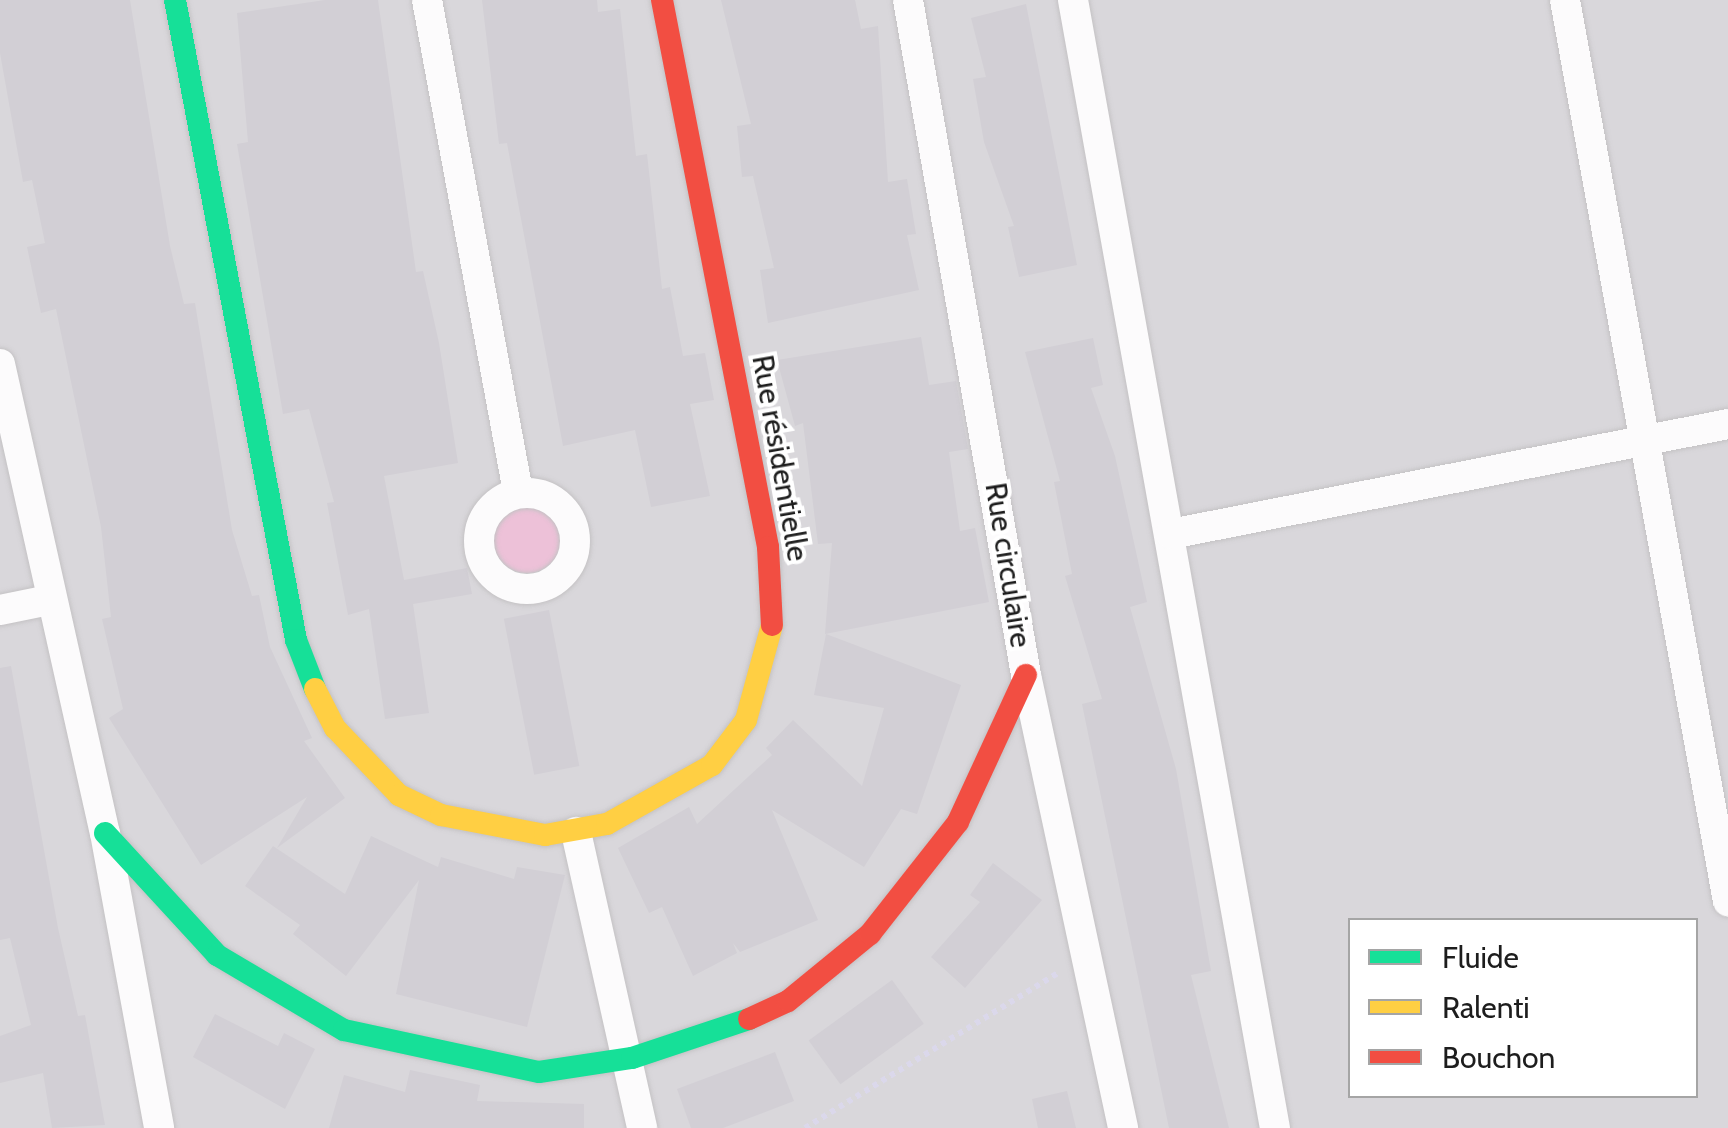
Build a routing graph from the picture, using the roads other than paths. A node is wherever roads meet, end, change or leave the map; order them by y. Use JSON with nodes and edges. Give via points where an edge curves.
{"nodes":[{"id":1,"x":175,"y":0,"type":"edge"},
{"id":2,"x":427,"y":0,"type":"edge"},
{"id":3,"x":662,"y":0,"type":"edge"},
{"id":4,"x":908,"y":0,"type":"edge"},
{"id":5,"x":1073,"y":0,"type":"edge"},
{"id":6,"x":1566,"y":0,"type":"edge"},
{"id":7,"x":0,"y":364,"type":"edge"},
{"id":8,"x":1728,"y":424,"type":"edge"},
{"id":9,"x":1646,"y":440,"type":"junction"},
{"id":10,"x":518,"y":492,"type":"dead end"},
{"id":11,"x":1171,"y":534,"type":"junction"},
{"id":12,"x":49,"y":600,"type":"junction"},
{"id":13,"x":0,"y":610,"type":"edge"},
{"id":14,"x":1026,"y":675,"type":"junction"},
{"id":15,"x":576,"y":832,"type":"junction"},
{"id":16,"x":105,"y":833,"type":"junction"},
{"id":17,"x":1728,"y":901,"type":"edge"},
{"id":18,"x":632,"y":1058,"type":"junction"},
{"id":19,"x":159,"y":1128,"type":"edge"},
{"id":20,"x":642,"y":1128,"type":"edge"},
{"id":21,"x":1123,"y":1128,"type":"edge"},
{"id":22,"x":1275,"y":1128,"type":"edge"}],
"edges":[{"from":1,"to":15,"type":"street","name":"Rue résidentielle","via":[[296,640],[314,687],[335,728],[399,795],[441,815],[512,832]]},
{"from":2,"to":10,"type":"street"},
{"from":3,"to":15,"type":"street","name":"Rue résidentielle","via":[[768,547],[772,628],[746,720],[712,766],[635,812]]},
{"from":4,"to":14,"type":"street","name":"Rue circulaire"},
{"from":5,"to":11,"type":"street"},
{"from":6,"to":9,"type":"street"},
{"from":7,"to":12,"type":"street"},
{"from":8,"to":9,"type":"street"},
{"from":9,"to":11,"type":"street"},
{"from":9,"to":17,"type":"street"},
{"from":11,"to":22,"type":"street"},
{"from":12,"to":13,"type":"street"},
{"from":12,"to":16,"type":"street"},
{"from":14,"to":18,"type":"street","via":[[958,822],[870,934],[788,1001],[726,1030]]},
{"from":14,"to":21,"type":"street","name":"Rue circulaire","via":[[1091,953]]},
{"from":15,"to":18,"type":"street"},
{"from":16,"to":18,"type":"street","via":[[217,955],[344,1030],[538,1072]]},
{"from":16,"to":19,"type":"street"},
{"from":18,"to":20,"type":"street"}]}
